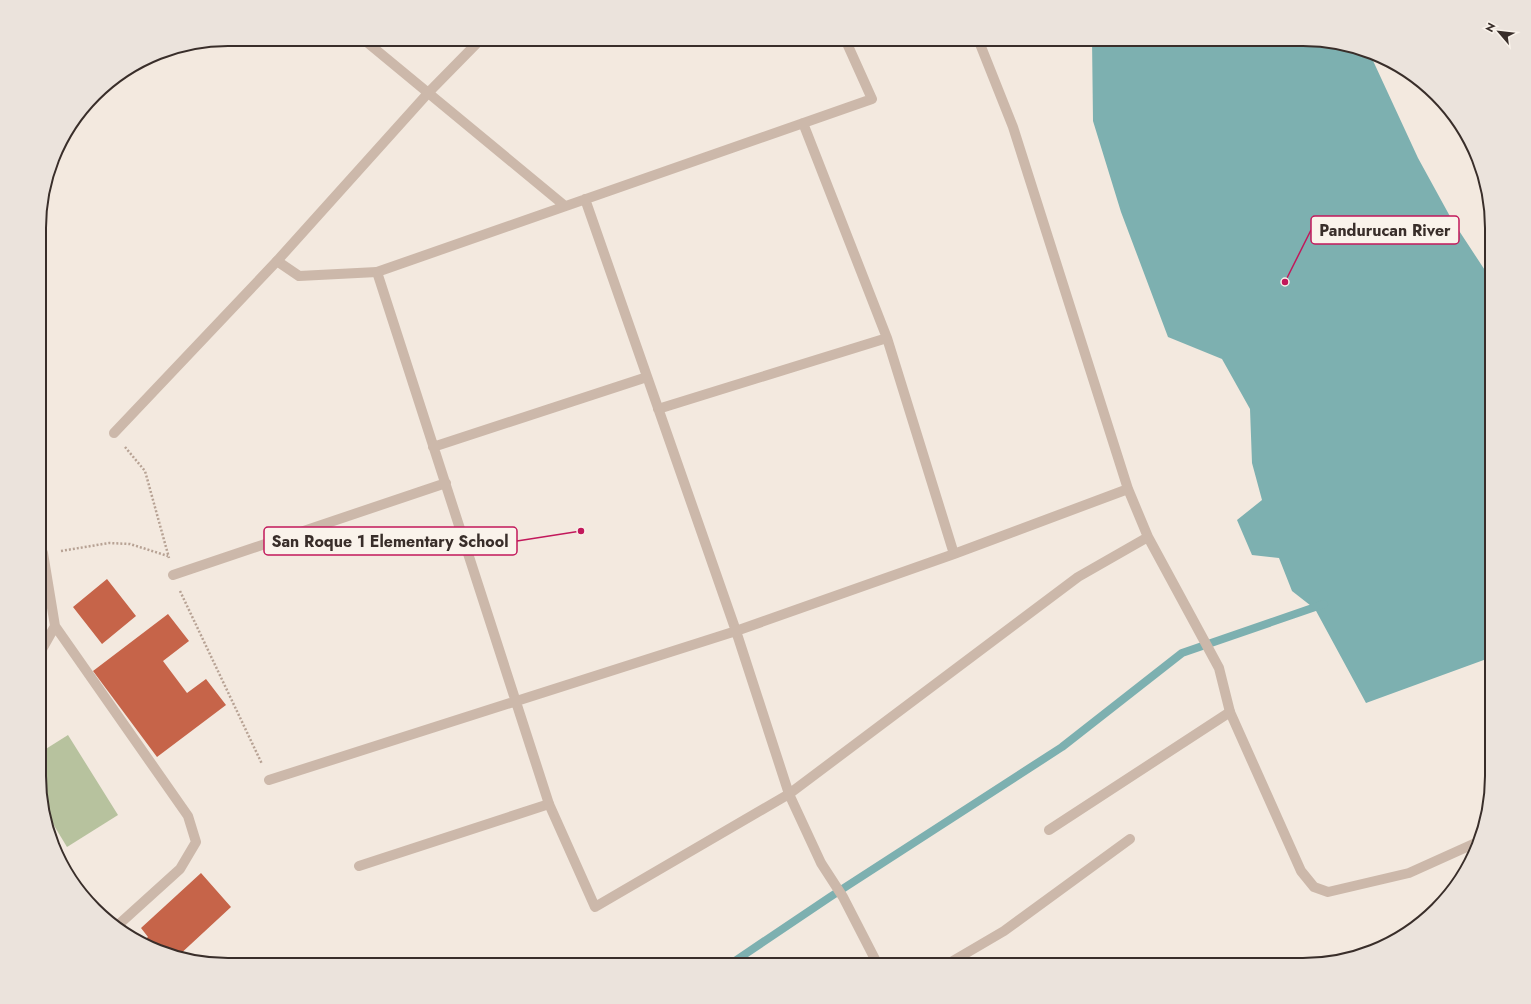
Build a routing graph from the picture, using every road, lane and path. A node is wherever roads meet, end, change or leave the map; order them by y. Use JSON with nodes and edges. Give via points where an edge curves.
{"nodes":[{"id":1,"x":372,"y":46,"type":"edge"},
{"id":2,"x":474,"y":46,"type":"edge"},
{"id":3,"x":848,"y":46,"type":"edge"},
{"id":4,"x":981,"y":46,"type":"edge"},
{"id":5,"x":429,"y":92,"type":"junction"},
{"id":6,"x":803,"y":123,"type":"junction"},
{"id":7,"x":585,"y":199,"type":"junction"},
{"id":8,"x":566,"y":206,"type":"junction"},
{"id":9,"x":277,"y":261,"type":"junction"},
{"id":10,"x":377,"y":272,"type":"junction"},
{"id":11,"x":887,"y":338,"type":"junction"},
{"id":12,"x":647,"y":377,"type":"junction"},
{"id":13,"x":658,"y":409,"type":"junction"},
{"id":14,"x":114,"y":433,"type":"joint"},
{"id":15,"x":433,"y":447,"type":"junction"},
{"id":16,"x":446,"y":483,"type":"junction"},
{"id":17,"x":1128,"y":488,"type":"junction"},
{"id":18,"x":1148,"y":537,"type":"junction"},
{"id":19,"x":46,"y":551,"type":"edge"},
{"id":20,"x":954,"y":554,"type":"junction"},
{"id":21,"x":168,"y":556,"type":"junction"},
{"id":22,"x":46,"y":574,"type":"edge"},
{"id":23,"x":173,"y":575,"type":"junction"},
{"id":24,"x":55,"y":626,"type":"junction"},
{"id":25,"x":736,"y":631,"type":"junction"},
{"id":26,"x":46,"y":642,"type":"edge"},
{"id":27,"x":516,"y":702,"type":"junction"},
{"id":28,"x":1230,"y":712,"type":"junction"},
{"id":29,"x":269,"y":780,"type":"joint"},
{"id":30,"x":789,"y":794,"type":"junction"},
{"id":31,"x":549,"y":804,"type":"junction"},
{"id":32,"x":1049,"y":830,"type":"dead end"},
{"id":33,"x":1130,"y":838,"type":"dead end"},
{"id":34,"x":1471,"y":845,"type":"edge"},
{"id":35,"x":359,"y":866,"type":"dead end"},
{"id":36,"x":121,"y":923,"type":"edge"},
{"id":37,"x":874,"y":958,"type":"edge"},
{"id":38,"x":958,"y":958,"type":"edge"}],
"edges":[{"from":1,"to":5,"type":"street"},
{"from":2,"to":5,"type":"street"},
{"from":3,"to":6,"type":"street","via":[[872,99]]},
{"from":4,"to":17,"type":"street","via":[[1013,127]]},
{"from":5,"to":8,"type":"street"},
{"from":5,"to":9,"type":"street"},
{"from":6,"to":7,"type":"street"},
{"from":6,"to":11,"type":"street"},
{"from":7,"to":8,"type":"street"},
{"from":7,"to":12,"type":"street"},
{"from":8,"to":10,"type":"street"},
{"from":9,"to":10,"type":"street","via":[[299,276]]},
{"from":9,"to":14,"type":"street"},
{"from":10,"to":15,"type":"street"},
{"from":11,"to":13,"type":"street"},
{"from":11,"to":20,"type":"street"},
{"from":12,"to":13,"type":"street"},
{"from":12,"to":15,"type":"street"},
{"from":13,"to":25,"type":"street"},
{"from":14,"to":21,"type":"path","via":[[145,471]]},
{"from":15,"to":16,"type":"street"},
{"from":16,"to":23,"type":"street"},
{"from":16,"to":27,"type":"street"},
{"from":17,"to":18,"type":"street"},
{"from":17,"to":20,"type":"street"},
{"from":18,"to":28,"type":"street","via":[[1219,668]]},
{"from":18,"to":30,"type":"street","via":[[1078,577]]},
{"from":19,"to":21,"type":"path","via":[[109,543],[130,544]]},
{"from":20,"to":25,"type":"street"},
{"from":21,"to":23,"type":"path"},
{"from":22,"to":24,"type":"street"},
{"from":23,"to":29,"type":"path"},
{"from":24,"to":26,"type":"street"},
{"from":24,"to":36,"type":"street","via":[[188,816],[196,842],[180,869]]},
{"from":25,"to":27,"type":"street"},
{"from":25,"to":30,"type":"street"},
{"from":27,"to":29,"type":"street"},
{"from":27,"to":31,"type":"street"},
{"from":28,"to":32,"type":"street"},
{"from":28,"to":34,"type":"street","via":[[1301,871],[1314,887],[1328,892],[1409,873]]},
{"from":30,"to":31,"type":"street","via":[[595,907]]},
{"from":30,"to":37,"type":"street","via":[[821,863],[843,897]]},
{"from":31,"to":35,"type":"street"},
{"from":33,"to":38,"type":"street","via":[[1004,931]]}]}
